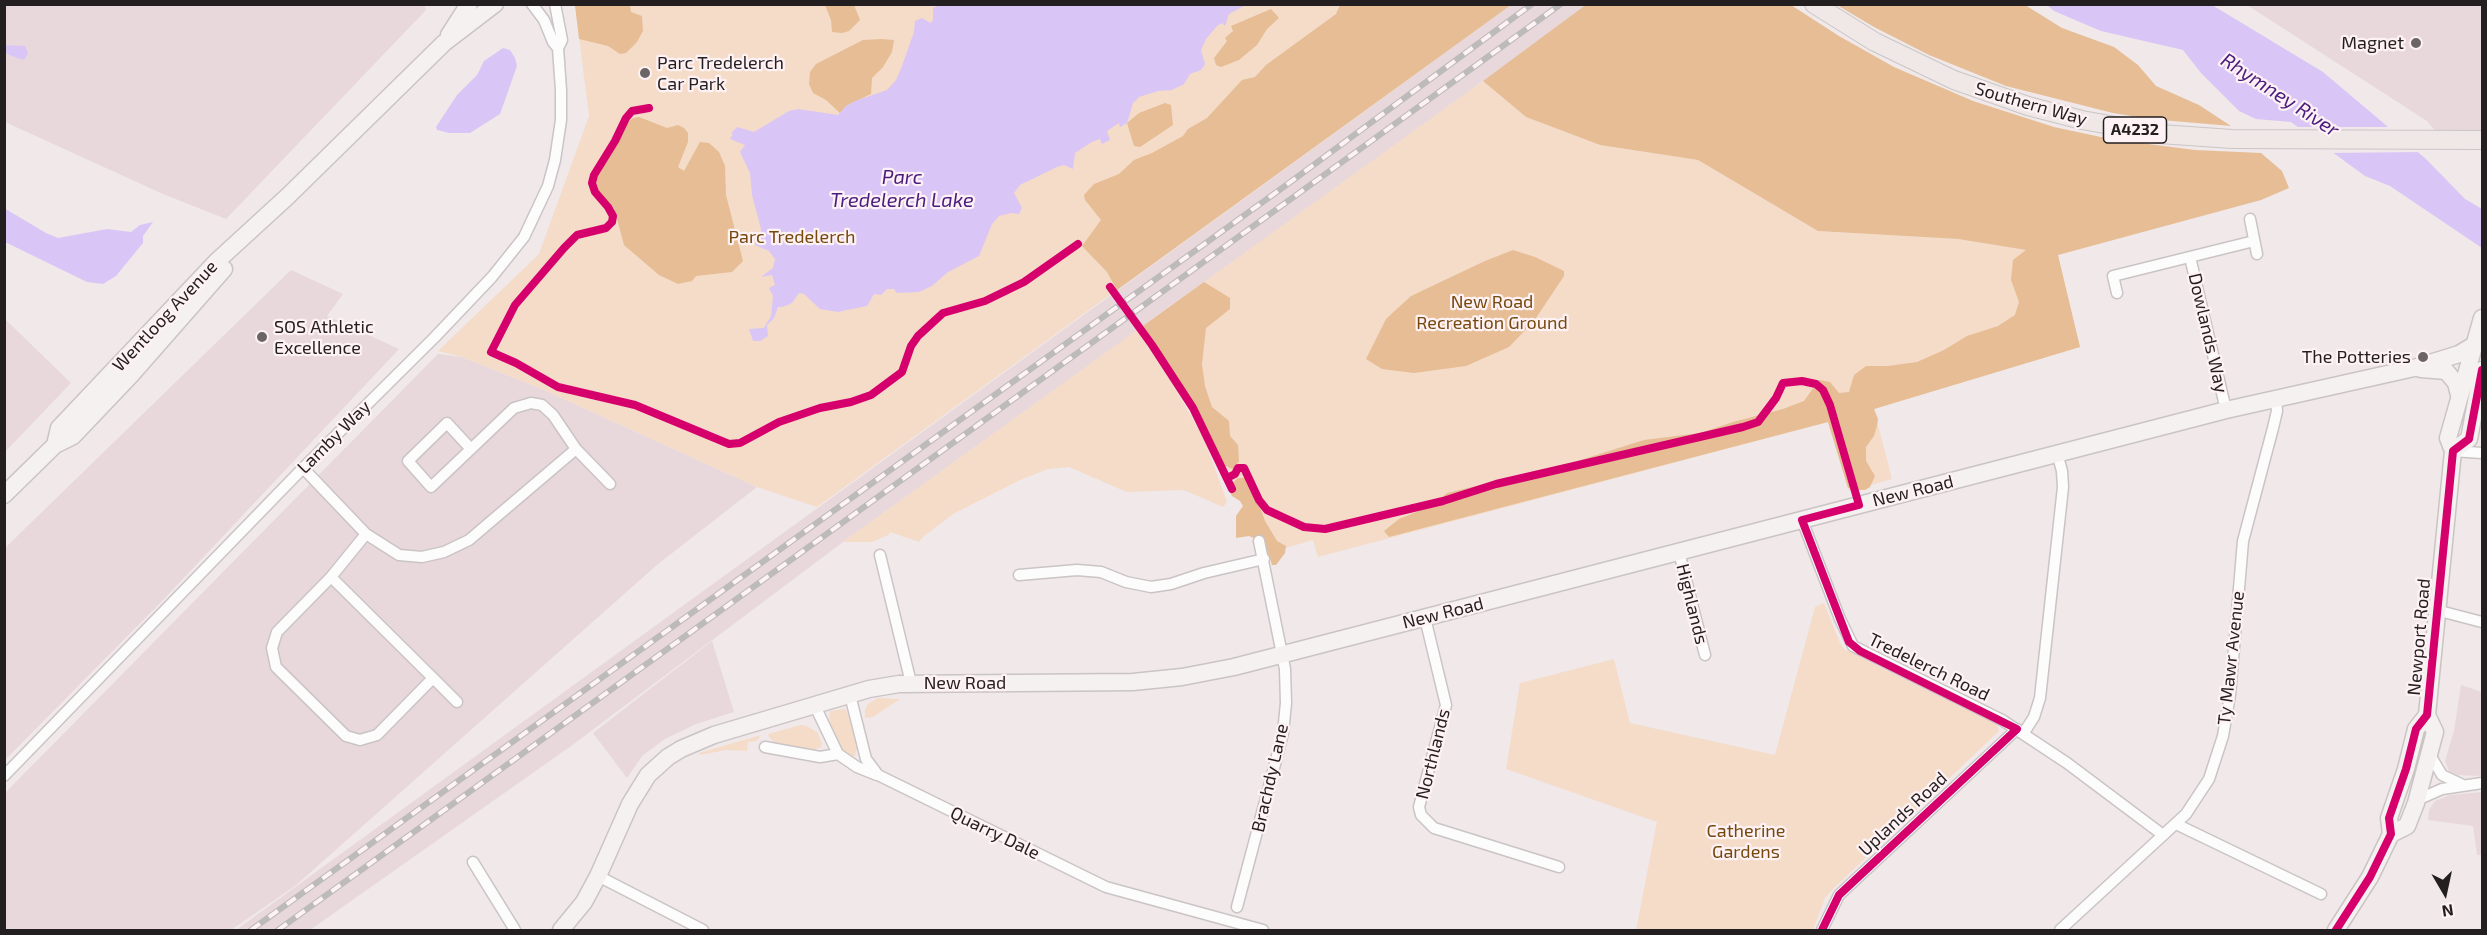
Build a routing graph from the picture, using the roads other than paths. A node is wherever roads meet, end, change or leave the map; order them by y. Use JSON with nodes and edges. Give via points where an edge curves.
{"nodes":[{"id":1,"x":469,"y":4,"type":"edge"},
{"id":2,"x":495,"y":4,"type":"edge"},
{"id":3,"x":532,"y":4,"type":"edge"},
{"id":4,"x":555,"y":4,"type":"edge"},
{"id":5,"x":1814,"y":4,"type":"edge"},
{"id":6,"x":444,"y":44,"type":"junction"},
{"id":7,"x":558,"y":48,"type":"junction"},
{"id":8,"x":2482,"y":140,"type":"edge"},
{"id":9,"x":2250,"y":219,"type":"dead end"},
{"id":10,"x":2254,"y":241,"type":"junction"},
{"id":11,"x":2257,"y":254,"type":"dead end"},
{"id":12,"x":2190,"y":257,"type":"junction"},
{"id":13,"x":2117,"y":293,"type":"dead end"},
{"id":14,"x":2482,"y":318,"type":"edge"},
{"id":15,"x":2474,"y":345,"type":"junction"},
{"id":16,"x":2414,"y":368,"type":"junction"},
{"id":17,"x":2482,"y":370,"type":"edge"},
{"id":18,"x":2459,"y":395,"type":"junction"},
{"id":19,"x":2276,"y":398,"type":"junction"},
{"id":20,"x":2226,"y":410,"type":"junction"},
{"id":21,"x":471,"y":449,"type":"junction"},
{"id":22,"x":576,"y":449,"type":"junction"},
{"id":23,"x":2453,"y":451,"type":"junction"},
{"id":24,"x":2057,"y":453,"type":"junction"},
{"id":25,"x":2482,"y":453,"type":"edge"},
{"id":26,"x":303,"y":468,"type":"junction"},
{"id":27,"x":610,"y":484,"type":"dead end"},
{"id":28,"x":7,"y":490,"type":"edge"},
{"id":29,"x":1802,"y":520,"type":"junction"},
{"id":30,"x":366,"y":534,"type":"junction"},
{"id":31,"x":1259,"y":541,"type":"dead end"},
{"id":32,"x":1679,"y":552,"type":"junction"},
{"id":33,"x":880,"y":555,"type":"dead end"},
{"id":34,"x":1264,"y":559,"type":"junction"},
{"id":35,"x":1019,"y":575,"type":"dead end"},
{"id":36,"x":331,"y":577,"type":"junction"},
{"id":37,"x":2436,"y":610,"type":"junction"},
{"id":38,"x":1425,"y":618,"type":"junction"},
{"id":39,"x":2482,"y":622,"type":"edge"},
{"id":40,"x":1705,"y":655,"type":"dead end"},
{"id":41,"x":1282,"y":656,"type":"junction"},
{"id":42,"x":433,"y":678,"type":"junction"},
{"id":43,"x":911,"y":683,"type":"junction"},
{"id":44,"x":850,"y":695,"type":"junction"},
{"id":45,"x":457,"y":702,"type":"dead end"},
{"id":46,"x":815,"y":706,"type":"junction"},
{"id":47,"x":2427,"y":715,"type":"junction"},
{"id":48,"x":2020,"y":731,"type":"junction"},
{"id":49,"x":765,"y":747,"type":"dead end"},
{"id":50,"x":838,"y":754,"type":"junction"},
{"id":51,"x":2430,"y":755,"type":"junction"},
{"id":52,"x":878,"y":775,"type":"junction"},
{"id":53,"x":4,"y":776,"type":"edge"},
{"id":54,"x":2482,"y":783,"type":"edge"},
{"id":55,"x":2462,"y":784,"type":"junction"},
{"id":56,"x":2417,"y":800,"type":"junction"},
{"id":57,"x":2176,"y":824,"type":"junction"},
{"id":58,"x":2391,"y":834,"type":"junction"},
{"id":59,"x":2163,"y":835,"type":"junction"},
{"id":60,"x":474,"y":862,"type":"dead end"},
{"id":61,"x":1559,"y":867,"type":"dead end"},
{"id":62,"x":598,"y":876,"type":"junction"},
{"id":63,"x":2321,"y":894,"type":"dead end"},
{"id":64,"x":1237,"y":907,"type":"dead end"},
{"id":65,"x":515,"y":930,"type":"edge"},
{"id":66,"x":561,"y":930,"type":"edge"},
{"id":67,"x":703,"y":930,"type":"edge"},
{"id":68,"x":1263,"y":930,"type":"edge"},
{"id":69,"x":1822,"y":930,"type":"edge"},
{"id":70,"x":2060,"y":930,"type":"edge"},
{"id":71,"x":2336,"y":930,"type":"edge"}],
"edges":[{"from":1,"to":6,"type":"street","name":"Wentloog Avenue"},
{"from":2,"to":6,"type":"street","name":"Wentloog Avenue"},
{"from":3,"to":7,"type":"street","name":"Lamby Way"},
{"from":4,"to":7,"type":"street","name":"Lamby Way","via":[[562,40]]},
{"from":5,"to":8,"type":"main road","name":"Southern Way","number":"A4232","via":[[1875,42],[1944,76],[2028,106],[2082,120],[2160,134],[2232,139]]},
{"from":6,"to":28,"type":"street","name":"Wentloog Avenue","via":[[288,196],[74,436],[55,445]]},
{"from":7,"to":26,"type":"street","name":"Lamby Way","via":[[561,120],[555,160],[542,205],[524,237],[492,277]]},
{"from":9,"to":10,"type":"street"},
{"from":10,"to":11,"type":"street"},
{"from":10,"to":12,"type":"street","name":"Dowlands Way"},
{"from":12,"to":13,"type":"street","name":"Dowlands Way","via":[[2113,276]]},
{"from":12,"to":20,"type":"street","name":"Dowlands Way"},
{"from":14,"to":15,"type":"street","name":"Newport Road"},
{"from":15,"to":16,"type":"street","name":"New Road","via":[[2459,354]]},
{"from":15,"to":18,"type":"street","name":"Newport Road"},
{"from":16,"to":18,"type":"street","name":"New Road","via":[[2446,371],[2456,383]]},
{"from":16,"to":19,"type":"street","name":"New Road"},
{"from":17,"to":23,"type":"street","via":[[2469,438]]},
{"from":18,"to":23,"type":"street","name":"Newport Road","via":[[2448,438]]},
{"from":19,"to":20,"type":"street","name":"New Road"},
{"from":19,"to":57,"type":"street","name":"Ty Mawr Avenue","via":[[2277,411],[2241,550],[2230,695],[2223,736],[2209,779]]},
{"from":20,"to":24,"type":"street","name":"New Road"},
{"from":21,"to":21,"type":"street","via":[[431,487],[408,461],[447,423]]},
{"from":21,"to":22,"type":"street","via":[[514,408],[531,403],[542,405],[553,415]]},
{"from":22,"to":27,"type":"street"},
{"from":22,"to":30,"type":"street","via":[[469,540],[444,552],[422,557],[399,555]]},
{"from":23,"to":25,"type":"street"},
{"from":23,"to":37,"type":"street","name":"Newport Road"},
{"from":24,"to":29,"type":"street","name":"New Road"},
{"from":24,"to":48,"type":"street","name":"Uplands Road","via":[[2063,488],[2040,698],[2034,717]]},
{"from":26,"to":30,"type":"street"},
{"from":26,"to":53,"type":"street","name":"Lamby Way"},
{"from":29,"to":32,"type":"street","name":"New Road"},
{"from":29,"to":48,"type":"street","name":"Tredelerch Road","via":[[1853,646]]},
{"from":30,"to":36,"type":"street"},
{"from":31,"to":34,"type":"street","name":"Brachdy Lane"},
{"from":32,"to":38,"type":"street","name":"New Road"},
{"from":32,"to":40,"type":"street","name":"Highlands"},
{"from":33,"to":43,"type":"street"},
{"from":34,"to":35,"type":"street","via":[[1151,587],[1101,572]]},
{"from":34,"to":41,"type":"street","name":"Brachdy Lane"},
{"from":36,"to":42,"type":"street"},
{"from":36,"to":42,"type":"street","via":[[277,632],[272,648],[276,667],[346,736],[360,740],[377,735]]},
{"from":37,"to":39,"type":"street"},
{"from":37,"to":47,"type":"street","name":"Newport Road"},
{"from":38,"to":41,"type":"street","name":"New Road"},
{"from":38,"to":61,"type":"street","name":"Northlands","via":[[1446,705],[1420,814],[1434,828]]},
{"from":41,"to":43,"type":"street","name":"New Road","via":[[1160,680]]},
{"from":41,"to":64,"type":"street","name":"Brachdy Lane","via":[[1286,686],[1282,733]]},
{"from":42,"to":45,"type":"street"},
{"from":43,"to":44,"type":"street","name":"New Road"},
{"from":44,"to":46,"type":"street","name":"New Road"},
{"from":44,"to":52,"type":"street","via":[[866,759]]},
{"from":46,"to":50,"type":"street"},
{"from":46,"to":62,"type":"street","name":"New Road","via":[[714,735],[668,757],[638,790]]},
{"from":47,"to":51,"type":"street","name":"Newport Road","via":[[2435,732]]},
{"from":47,"to":58,"type":"street","name":"Newport Road","via":[[2416,729],[2389,819]]},
{"from":48,"to":59,"type":"street","name":"Tredelerch Road"},
{"from":48,"to":69,"type":"street","name":"Uplands Road","via":[[1839,895]]},
{"from":49,"to":50,"type":"street","via":[[820,757]]},
{"from":50,"to":52,"type":"street","name":"Quarry Dale","via":[[856,767]]},
{"from":51,"to":55,"type":"street","via":[[2442,775]]},
{"from":51,"to":56,"type":"street","name":"Newport Road"},
{"from":52,"to":68,"type":"street","name":"Quarry Dale","via":[[1106,887]]},
{"from":54,"to":55,"type":"street"},
{"from":55,"to":56,"type":"street"},
{"from":56,"to":58,"type":"street","name":"Newport Road","via":[[2407,826]]},
{"from":57,"to":59,"type":"street","name":"Ty Mawr Avenue"},
{"from":57,"to":63,"type":"street"},
{"from":58,"to":71,"type":"street","name":"Newport Road","via":[[2370,877]]},
{"from":59,"to":70,"type":"street","name":"Ty Mawr Avenue"},
{"from":60,"to":65,"type":"street"},
{"from":62,"to":66,"type":"street","name":"New Road","via":[[584,902]]},
{"from":62,"to":67,"type":"street"}]}
